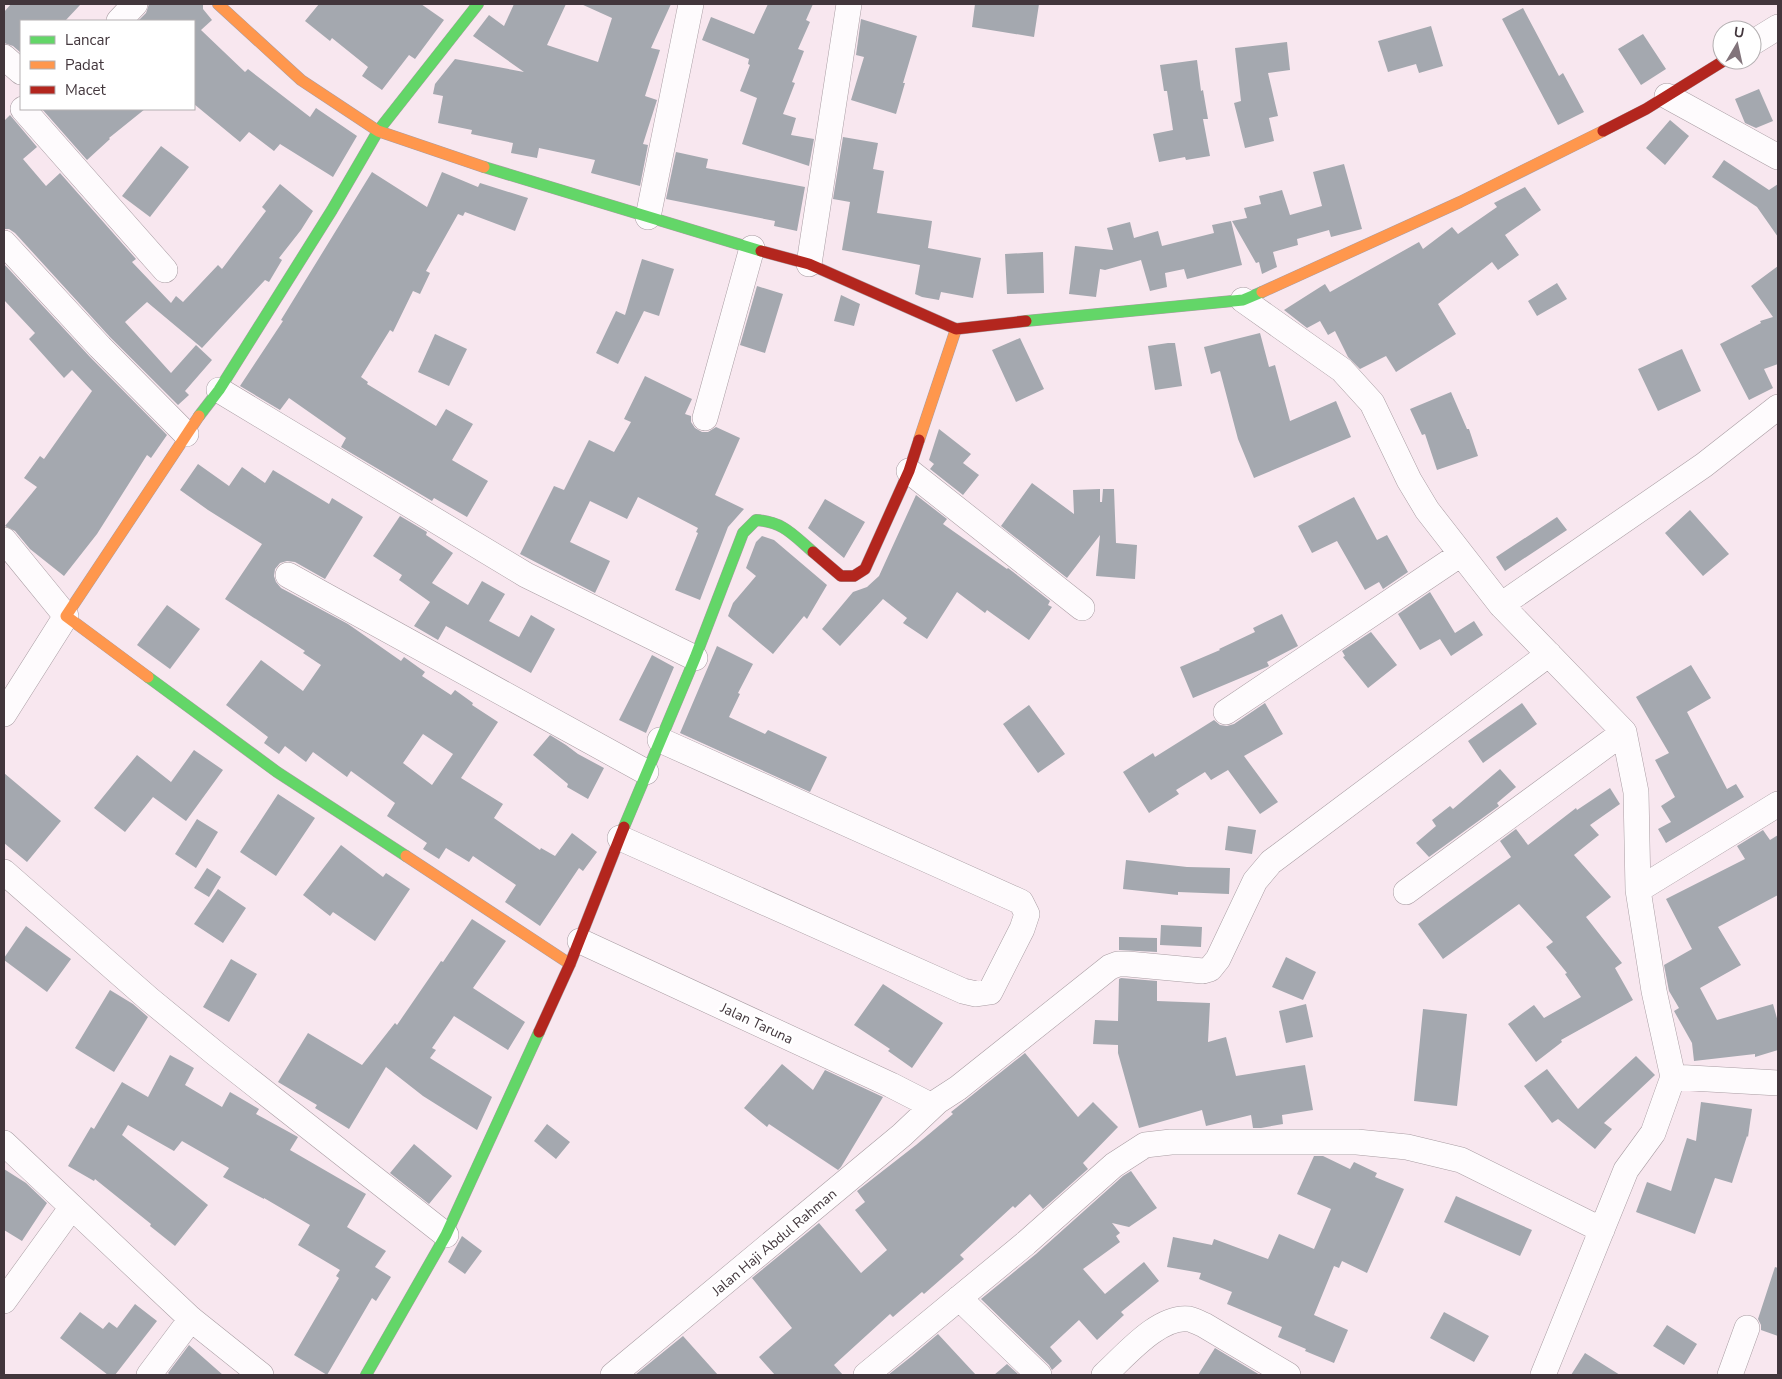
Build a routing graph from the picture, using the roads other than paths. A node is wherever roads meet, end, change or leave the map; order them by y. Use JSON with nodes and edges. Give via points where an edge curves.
{"nodes":[{"id":1,"x":135,"y":4,"type":"edge"},
{"id":2,"x":218,"y":4,"type":"edge"},
{"id":3,"x":478,"y":4,"type":"edge"},
{"id":4,"x":691,"y":4,"type":"edge"},
{"id":5,"x":849,"y":4,"type":"edge"},
{"id":6,"x":120,"y":20,"type":"edge"},
{"id":7,"x":1778,"y":27,"type":"edge"},
{"id":8,"x":1762,"y":37,"type":"edge"},
{"id":9,"x":4,"y":57,"type":"edge"},
{"id":10,"x":1712,"y":68,"type":"edge"},
{"id":11,"x":20,"y":71,"type":"edge"},
{"id":12,"x":1667,"y":96,"type":"junction"},
{"id":13,"x":24,"y":110,"type":"edge"},
{"id":14,"x":378,"y":131,"type":"junction"},
{"id":15,"x":1778,"y":157,"type":"edge"},
{"id":16,"x":648,"y":217,"type":"junction"},
{"id":17,"x":4,"y":243,"type":"edge"},
{"id":18,"x":752,"y":248,"type":"junction"},
{"id":19,"x":809,"y":264,"type":"junction"},
{"id":20,"x":165,"y":270,"type":"dead end"},
{"id":21,"x":1243,"y":300,"type":"junction"},
{"id":22,"x":956,"y":329,"type":"junction"},
{"id":23,"x":219,"y":390,"type":"junction"},
{"id":24,"x":1778,"y":407,"type":"edge"},
{"id":25,"x":705,"y":418,"type":"dead end"},
{"id":26,"x":186,"y":434,"type":"junction"},
{"id":27,"x":909,"y":472,"type":"junction"},
{"id":28,"x":4,"y":540,"type":"edge"},
{"id":29,"x":1461,"y":554,"type":"junction"},
{"id":30,"x":288,"y":575,"type":"dead end"},
{"id":31,"x":1501,"y":605,"type":"junction"},
{"id":32,"x":1082,"y":608,"type":"dead end"},
{"id":33,"x":66,"y":616,"type":"junction"},
{"id":34,"x":1549,"y":654,"type":"junction"},
{"id":35,"x":696,"y":658,"type":"junction"},
{"id":36,"x":1226,"y":712,"type":"dead end"},
{"id":37,"x":4,"y":714,"type":"edge"},
{"id":38,"x":1624,"y":732,"type":"junction"},
{"id":39,"x":660,"y":740,"type":"junction"},
{"id":40,"x":646,"y":772,"type":"junction"},
{"id":41,"x":1778,"y":804,"type":"edge"},
{"id":42,"x":620,"y":838,"type":"junction"},
{"id":43,"x":4,"y":872,"type":"edge"},
{"id":44,"x":1638,"y":890,"type":"junction"},
{"id":45,"x":1406,"y":892,"type":"dead end"},
{"id":46,"x":580,"y":941,"type":"junction"},
{"id":47,"x":570,"y":964,"type":"junction"},
{"id":48,"x":1673,"y":1078,"type":"junction"},
{"id":49,"x":1778,"y":1083,"type":"edge"},
{"id":50,"x":932,"y":1106,"type":"junction"},
{"id":51,"x":4,"y":1143,"type":"edge"},
{"id":52,"x":72,"y":1207,"type":"junction"},
{"id":53,"x":1602,"y":1230,"type":"junction"},
{"id":54,"x":446,"y":1235,"type":"junction"},
{"id":55,"x":959,"y":1298,"type":"junction"},
{"id":56,"x":4,"y":1301,"type":"edge"},
{"id":57,"x":191,"y":1319,"type":"junction"},
{"id":58,"x":1747,"y":1328,"type":"dead end"},
{"id":59,"x":148,"y":1375,"type":"edge"},
{"id":60,"x":261,"y":1375,"type":"edge"},
{"id":61,"x":366,"y":1375,"type":"edge"},
{"id":62,"x":613,"y":1375,"type":"edge"},
{"id":63,"x":866,"y":1375,"type":"edge"},
{"id":64,"x":1039,"y":1375,"type":"edge"},
{"id":65,"x":1104,"y":1375,"type":"edge"},
{"id":66,"x":1288,"y":1375,"type":"edge"},
{"id":67,"x":1543,"y":1375,"type":"edge"},
{"id":68,"x":1730,"y":1375,"type":"edge"}],
"edges":[{"from":1,"to":6,"type":"street"},
{"from":2,"to":14,"type":"street","via":[[301,80]]},
{"from":3,"to":14,"type":"street"},
{"from":4,"to":16,"type":"street"},
{"from":5,"to":19,"type":"street"},
{"from":7,"to":8,"type":"street"},
{"from":9,"to":11,"type":"street"},
{"from":10,"to":12,"type":"street"},
{"from":12,"to":15,"type":"street"},
{"from":12,"to":21,"type":"street","via":[[1460,202]]},
{"from":13,"to":20,"type":"street"},
{"from":14,"to":16,"type":"street","via":[[500,173]]},
{"from":14,"to":23,"type":"street"},
{"from":16,"to":18,"type":"street"},
{"from":17,"to":26,"type":"street","via":[[100,348]]},
{"from":18,"to":19,"type":"street"},
{"from":18,"to":25,"type":"street"},
{"from":19,"to":22,"type":"street"},
{"from":21,"to":22,"type":"street"},
{"from":21,"to":29,"type":"street","via":[[1342,370],[1372,403],[1409,480],[1427,510]]},
{"from":22,"to":27,"type":"street"},
{"from":23,"to":26,"type":"street"},
{"from":23,"to":35,"type":"street","via":[[526,576]]},
{"from":24,"to":31,"type":"street","via":[[1704,464]]},
{"from":26,"to":33,"type":"street"},
{"from":27,"to":32,"type":"street"},
{"from":27,"to":35,"type":"street","via":[[866,570],[855,577],[841,576],[783,527],[771,521],[756,520],[743,533]]},
{"from":28,"to":33,"type":"street"},
{"from":29,"to":31,"type":"street"},
{"from":29,"to":36,"type":"street"},
{"from":30,"to":40,"type":"street"},
{"from":31,"to":34,"type":"street"},
{"from":33,"to":37,"type":"street"},
{"from":33,"to":47,"type":"street","via":[[277,772]]},
{"from":34,"to":38,"type":"street"},
{"from":34,"to":50,"type":"street","name":"Jalan Haji Abdul Rahman","via":[[1271,862],[1255,882],[1218,959],[1210,969],[1203,972],[1128,964],[1110,967]]},
{"from":35,"to":39,"type":"street"},
{"from":38,"to":44,"type":"street","via":[[1636,792]]},
{"from":38,"to":45,"type":"street"},
{"from":39,"to":40,"type":"street"},
{"from":39,"to":42,"type":"street","via":[[1020,902],[1026,914],[1022,929],[990,992],[976,994]]},
{"from":40,"to":42,"type":"street"},
{"from":41,"to":44,"type":"street"},
{"from":42,"to":46,"type":"street"},
{"from":43,"to":54,"type":"street","via":[[208,1048]]},
{"from":44,"to":48,"type":"street","via":[[1654,991]]},
{"from":46,"to":47,"type":"street"},
{"from":46,"to":50,"type":"street","name":"Jalan Taruna"},
{"from":47,"to":54,"type":"street"},
{"from":48,"to":49,"type":"street"},
{"from":48,"to":53,"type":"street","via":[[1653,1133],[1626,1170]]},
{"from":50,"to":62,"type":"street","name":"Jalan Haji Abdul Rahman","via":[[902,1135]]},
{"from":51,"to":52,"type":"street"},
{"from":52,"to":56,"type":"street"},
{"from":52,"to":57,"type":"street"},
{"from":53,"to":55,"type":"street","via":[[1461,1160],[1407,1147],[1357,1142],[1171,1142],[1145,1145],[1114,1165]]},
{"from":53,"to":67,"type":"street"},
{"from":54,"to":61,"type":"street"},
{"from":55,"to":63,"type":"street"},
{"from":55,"to":64,"type":"street"},
{"from":57,"to":59,"type":"street"},
{"from":57,"to":60,"type":"street"},
{"from":58,"to":68,"type":"street"},
{"from":65,"to":66,"type":"street","via":[[1156,1328],[1176,1320],[1190,1320]]}]}
